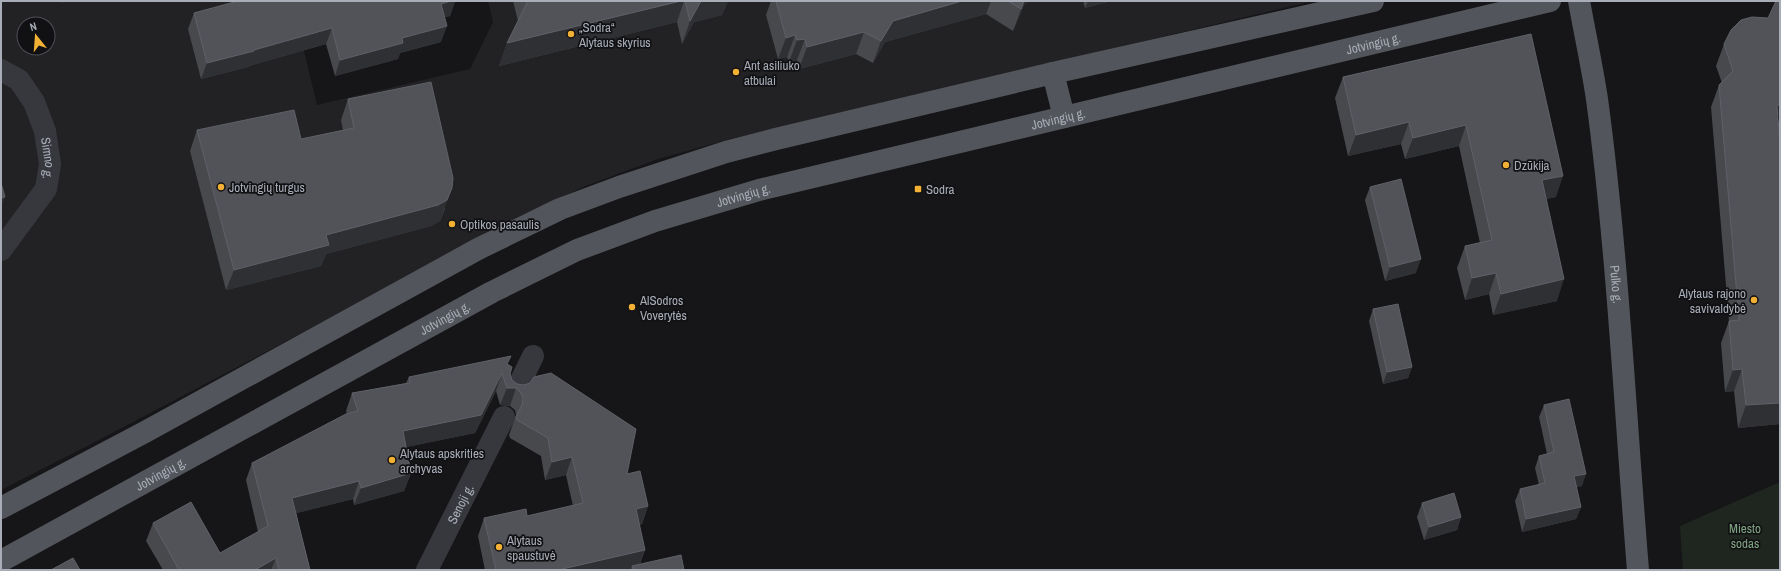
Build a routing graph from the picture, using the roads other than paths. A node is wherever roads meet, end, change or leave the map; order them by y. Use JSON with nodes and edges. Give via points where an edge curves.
{"nodes":[{"id":1,"x":1373,"y":1,"type":"edge"},
{"id":2,"x":1550,"y":1,"type":"edge"},
{"id":3,"x":1579,"y":1,"type":"edge"},
{"id":4,"x":1,"y":70,"type":"edge"},
{"id":5,"x":1053,"y":72,"type":"junction"},
{"id":6,"x":1064,"y":117,"type":"junction"},
{"id":7,"x":1,"y":250,"type":"edge"},
{"id":8,"x":533,"y":356,"type":"dead end"},
{"id":9,"x":516,"y":391,"type":"edge"},
{"id":10,"x":504,"y":417,"type":"dead end"},
{"id":11,"x":1,"y":508,"type":"edge"},
{"id":12,"x":1,"y":561,"type":"edge"},
{"id":13,"x":427,"y":570,"type":"edge"},
{"id":14,"x":1638,"y":570,"type":"edge"}],
"edges":[{"from":1,"to":5,"type":"main road"},
{"from":2,"to":6,"type":"main road","name":"Jotvingių g."},
{"from":3,"to":14,"type":"main road","name":"Pulko g.","via":[[1597,98],[1605,168],[1622,349]]},
{"from":4,"to":7,"type":"street","name":"Simno g.","via":[[18,80],[34,102],[45,131],[50,164],[46,189]]},
{"from":5,"to":6,"type":"main road"},
{"from":5,"to":11,"type":"main road","via":[[726,152],[560,209],[478,249]]},
{"from":6,"to":12,"type":"main road","name":"Jotvingių g.","via":[[760,190],[656,221],[578,250],[492,292]]},
{"from":8,"to":9,"type":"street"},
{"from":10,"to":13,"type":"street","name":"Senoji g."}]}
